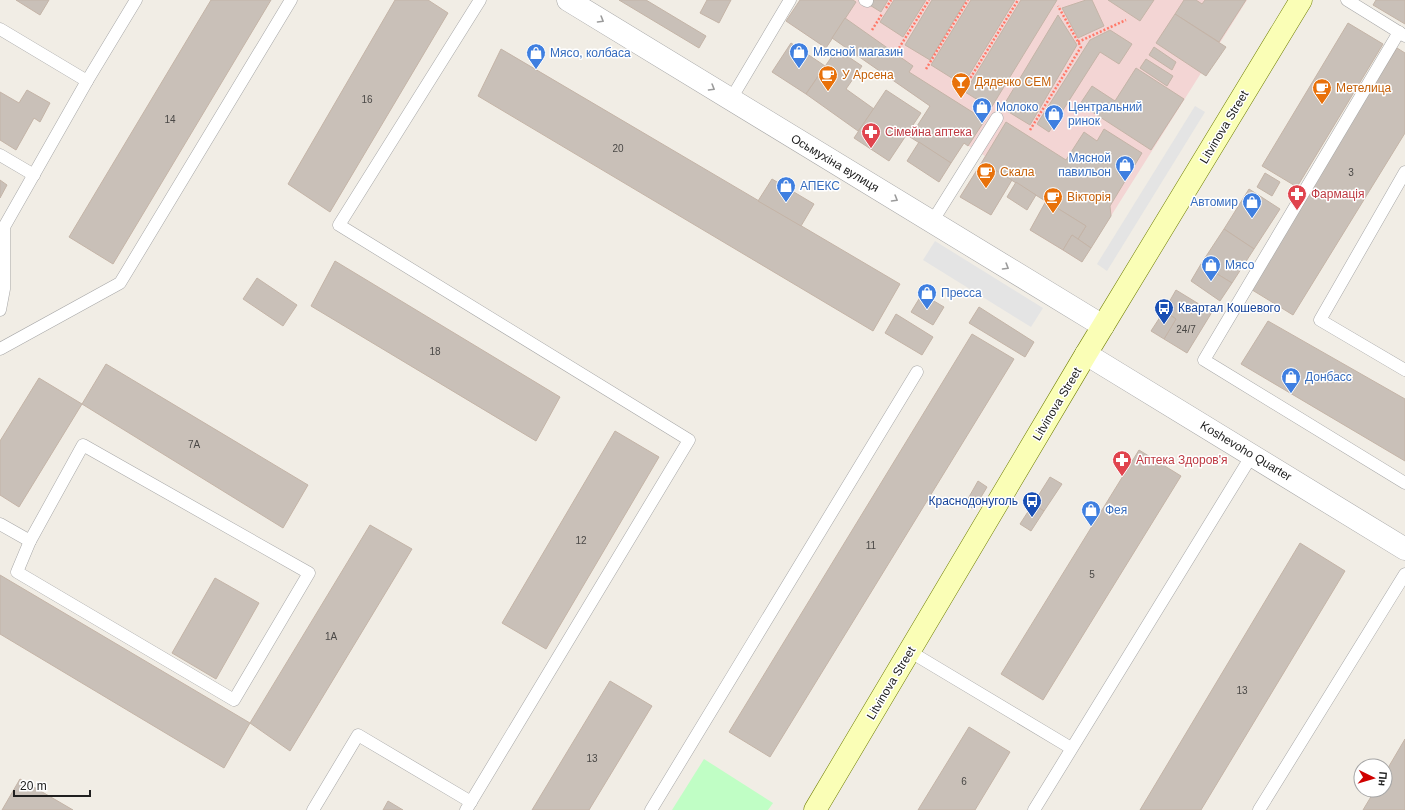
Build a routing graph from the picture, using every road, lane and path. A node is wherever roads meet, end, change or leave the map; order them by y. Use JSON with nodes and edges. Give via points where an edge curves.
{"nodes":[{"id":1,"x":136,"y":0,"type":"edge"},
{"id":2,"x":291,"y":0,"type":"edge"},
{"id":3,"x":480,"y":0,"type":"edge"},
{"id":4,"x":568,"y":0,"type":"edge"},
{"id":5,"x":790,"y":0,"type":"edge"},
{"id":6,"x":929,"y":0,"type":"edge"},
{"id":7,"x":968,"y":0,"type":"edge"},
{"id":8,"x":1018,"y":0,"type":"edge"},
{"id":9,"x":1301,"y":0,"type":"edge"},
{"id":10,"x":1347,"y":0,"type":"edge"},
{"id":11,"x":1058,"y":6,"type":"dead end"},
{"id":12,"x":1126,"y":20,"type":"dead end"},
{"id":13,"x":0,"y":29,"type":"edge"},
{"id":14,"x":1402,"y":34,"type":"edge"},
{"id":15,"x":1078,"y":42,"type":"junction"},
{"id":16,"x":899,"y":48,"type":"dead end"},
{"id":17,"x":926,"y":69,"type":"dead end"},
{"id":18,"x":87,"y":82,"type":"junction"},
{"id":19,"x":960,"y":95,"type":"dead end"},
{"id":20,"x":731,"y":99,"type":"junction"},
{"id":21,"x":997,"y":118,"type":"dead end"},
{"id":22,"x":1030,"y":130,"type":"dead end"},
{"id":23,"x":0,"y":155,"type":"edge"},
{"id":24,"x":1405,"y":172,"type":"edge"},
{"id":25,"x":34,"y":175,"type":"junction"},
{"id":26,"x":932,"y":222,"type":"junction"},
{"id":27,"x":0,"y":310,"type":"edge"},
{"id":28,"x":1104,"y":326,"type":"junction"},
{"id":29,"x":0,"y":349,"type":"edge"},
{"id":30,"x":1086,"y":354,"type":"junction"},
{"id":31,"x":1405,"y":370,"type":"edge"},
{"id":32,"x":917,"y":372,"type":"dead end"},
{"id":33,"x":1252,"y":455,"type":"junction"},
{"id":34,"x":1405,"y":483,"type":"edge"},
{"id":35,"x":0,"y":524,"type":"edge"},
{"id":36,"x":30,"y":541,"type":"junction"},
{"id":37,"x":1405,"y":549,"type":"edge"},
{"id":38,"x":1405,"y":574,"type":"edge"},
{"id":39,"x":909,"y":651,"type":"junction"},
{"id":40,"x":1071,"y":748,"type":"junction"},
{"id":41,"x":468,"y":806,"type":"edge"},
{"id":42,"x":313,"y":810,"type":"edge"},
{"id":43,"x":652,"y":810,"type":"edge"},
{"id":44,"x":815,"y":810,"type":"edge"},
{"id":45,"x":1034,"y":810,"type":"edge"},
{"id":46,"x":1259,"y":810,"type":"edge"}],
"edges":[{"from":1,"to":18,"type":"lane"},
{"from":2,"to":29,"type":"lane","via":[[120,283]]},
{"from":3,"to":41,"type":"lane","via":[[339,225],[690,440]]},
{"from":4,"to":20,"type":"street","name":"Осьмухіна вулиця","one_way":true},
{"from":5,"to":20,"type":"lane"},
{"from":6,"to":16,"type":"path"},
{"from":7,"to":17,"type":"path"},
{"from":8,"to":19,"type":"path"},
{"from":9,"to":28,"type":"street","name":"Litvinova Street"},
{"from":10,"to":14,"type":"lane"},
{"from":11,"to":15,"type":"path"},
{"from":12,"to":15,"type":"path"},
{"from":13,"to":18,"type":"lane"},
{"from":14,"to":34,"type":"lane","via":[[1204,360]]},
{"from":15,"to":22,"type":"path","via":[[1081,47]]},
{"from":18,"to":25,"type":"lane"},
{"from":20,"to":26,"type":"street","name":"Осьмухіна вулиця","one_way":true},
{"from":21,"to":26,"type":"lane"},
{"from":23,"to":25,"type":"lane"},
{"from":24,"to":31,"type":"lane","via":[[1320,320]]},
{"from":25,"to":27,"type":"lane","via":[[4,228],[4,289]]},
{"from":26,"to":28,"type":"street","name":"Осьмухіна вулиця","one_way":true},
{"from":28,"to":30,"type":"street","name":"Litvinova Street"},
{"from":30,"to":33,"type":"street","name":"Koshevoho Quarter"},
{"from":30,"to":39,"type":"street","name":"Litvinova Street"},
{"from":32,"to":43,"type":"lane"},
{"from":33,"to":37,"type":"street","name":"Koshevoho Quarter"},
{"from":33,"to":40,"type":"lane"},
{"from":35,"to":36,"type":"lane"},
{"from":36,"to":36,"type":"lane","via":[[84,445],[309,573],[234,700],[17,572]]},
{"from":38,"to":46,"type":"lane"},
{"from":39,"to":40,"type":"lane"},
{"from":39,"to":44,"type":"street","name":"Litvinova Street"},
{"from":40,"to":45,"type":"lane"},
{"from":41,"to":42,"type":"lane","via":[[358,734]]}]}
